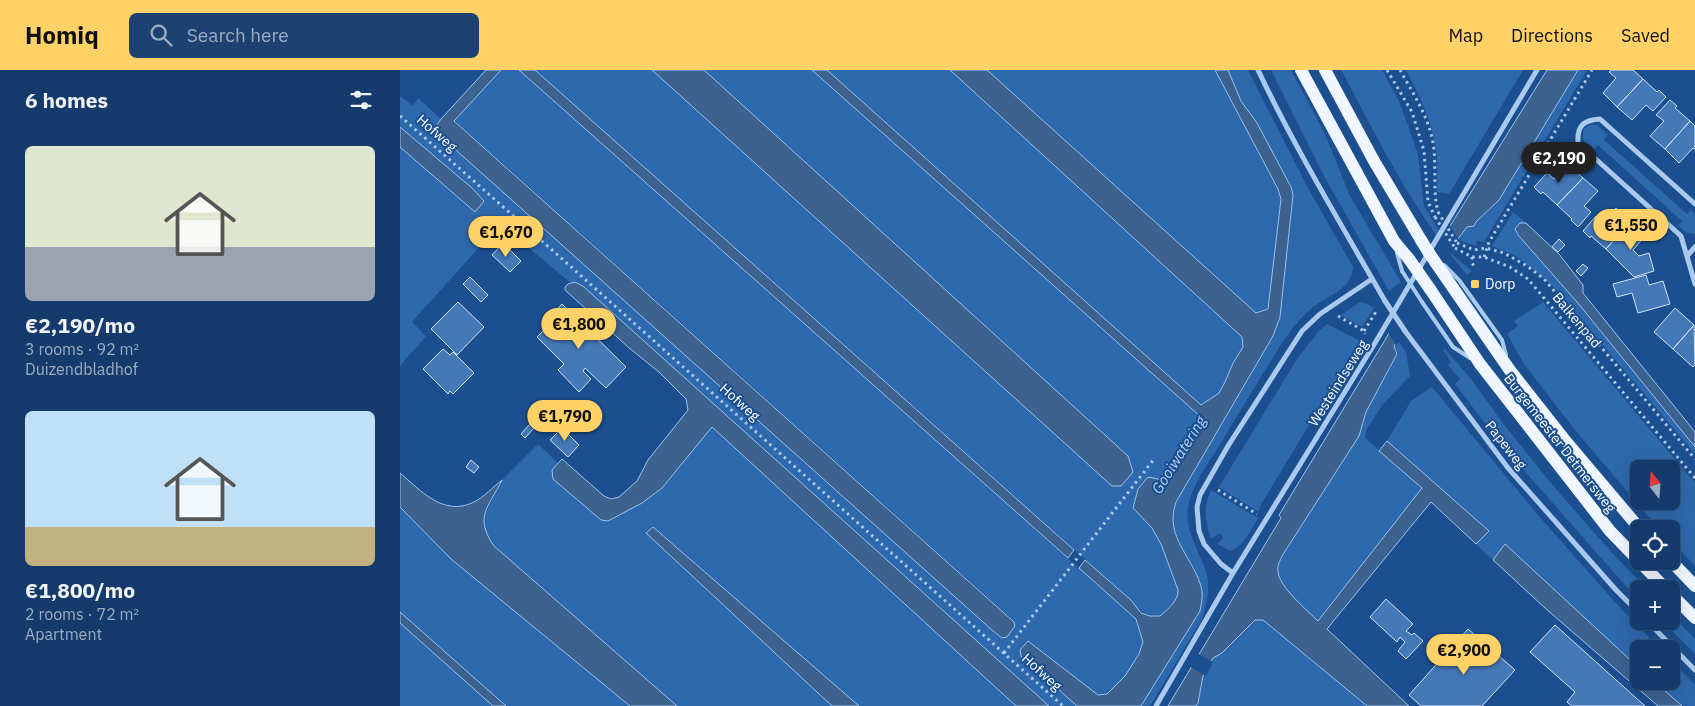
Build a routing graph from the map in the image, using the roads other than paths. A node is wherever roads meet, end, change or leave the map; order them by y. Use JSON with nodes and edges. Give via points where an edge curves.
{"nodes":[{"id":1,"x":1258,"y":70,"type":"edge"},
{"id":2,"x":1301,"y":70,"type":"edge"},
{"id":3,"x":1325,"y":70,"type":"edge"},
{"id":4,"x":1537,"y":70,"type":"edge"},
{"id":5,"x":1695,"y":204,"type":"edge"},
{"id":6,"x":1394,"y":241,"type":"junction"},
{"id":7,"x":1695,"y":247,"type":"edge"},
{"id":8,"x":1688,"y":255,"type":"junction"},
{"id":9,"x":1372,"y":279,"type":"junction"},
{"id":10,"x":1695,"y":284,"type":"edge"},
{"id":11,"x":1480,"y":364,"type":"junction"},
{"id":12,"x":1632,"y":520,"type":"edge"},
{"id":13,"x":1630,"y":552,"type":"edge"},
{"id":14,"x":1648,"y":570,"type":"edge"},
{"id":15,"x":1680,"y":570,"type":"edge"},
{"id":16,"x":1233,"y":573,"type":"junction"},
{"id":17,"x":1657,"y":580,"type":"edge"},
{"id":18,"x":1695,"y":586,"type":"edge"},
{"id":19,"x":1680,"y":603,"type":"edge"},
{"id":20,"x":1630,"y":604,"type":"edge"},
{"id":21,"x":1695,"y":618,"type":"edge"},
{"id":22,"x":1656,"y":630,"type":"edge"},
{"id":23,"x":1695,"y":670,"type":"edge"},
{"id":24,"x":1156,"y":706,"type":"edge"}],
"edges":[{"from":1,"to":9,"type":"street","name":"Papeweg","via":[[1324,197]]},
{"from":2,"to":6,"type":"main road","name":"Burgemeester Detmersweg"},
{"from":3,"to":12,"type":"main road","name":"Burgemeester Detmersweg","bridge":true,"via":[[1429,253],[1509,369]]},
{"from":4,"to":16,"type":"street","name":"Westeindseweg","via":[[1375,343]]},
{"from":5,"to":8,"type":"street","via":[[1600,119],[1582,125],[1577,135],[1578,143],[1681,236]]},
{"from":6,"to":11,"type":"main road","name":"Burgemeester Detmersweg","bridge":true},
{"from":6,"to":11,"type":"lane","name":"Burgemeester Detmersweg","bridge":true,"via":[[1402,272],[1453,347]]},
{"from":7,"to":8,"type":"street"},
{"from":8,"to":10,"type":"street"},
{"from":9,"to":16,"type":"street","via":[[1320,314],[1302,331],[1200,495],[1197,507],[1204,544],[1216,560]]},
{"from":9,"to":20,"type":"street","name":"Papeweg","bridge":true,"via":[[1405,331],[1508,468]]},
{"from":11,"to":13,"type":"main road","name":"Burgemeester Detmersweg","via":[[1610,531]]},
{"from":14,"to":17,"type":"main road","name":"Burgemeester Detmersweg"},
{"from":15,"to":18,"type":"main road"},
{"from":16,"to":24,"type":"street","name":"Westeindseweg"},
{"from":19,"to":21,"type":"main road"},
{"from":22,"to":23,"type":"street"}]}
